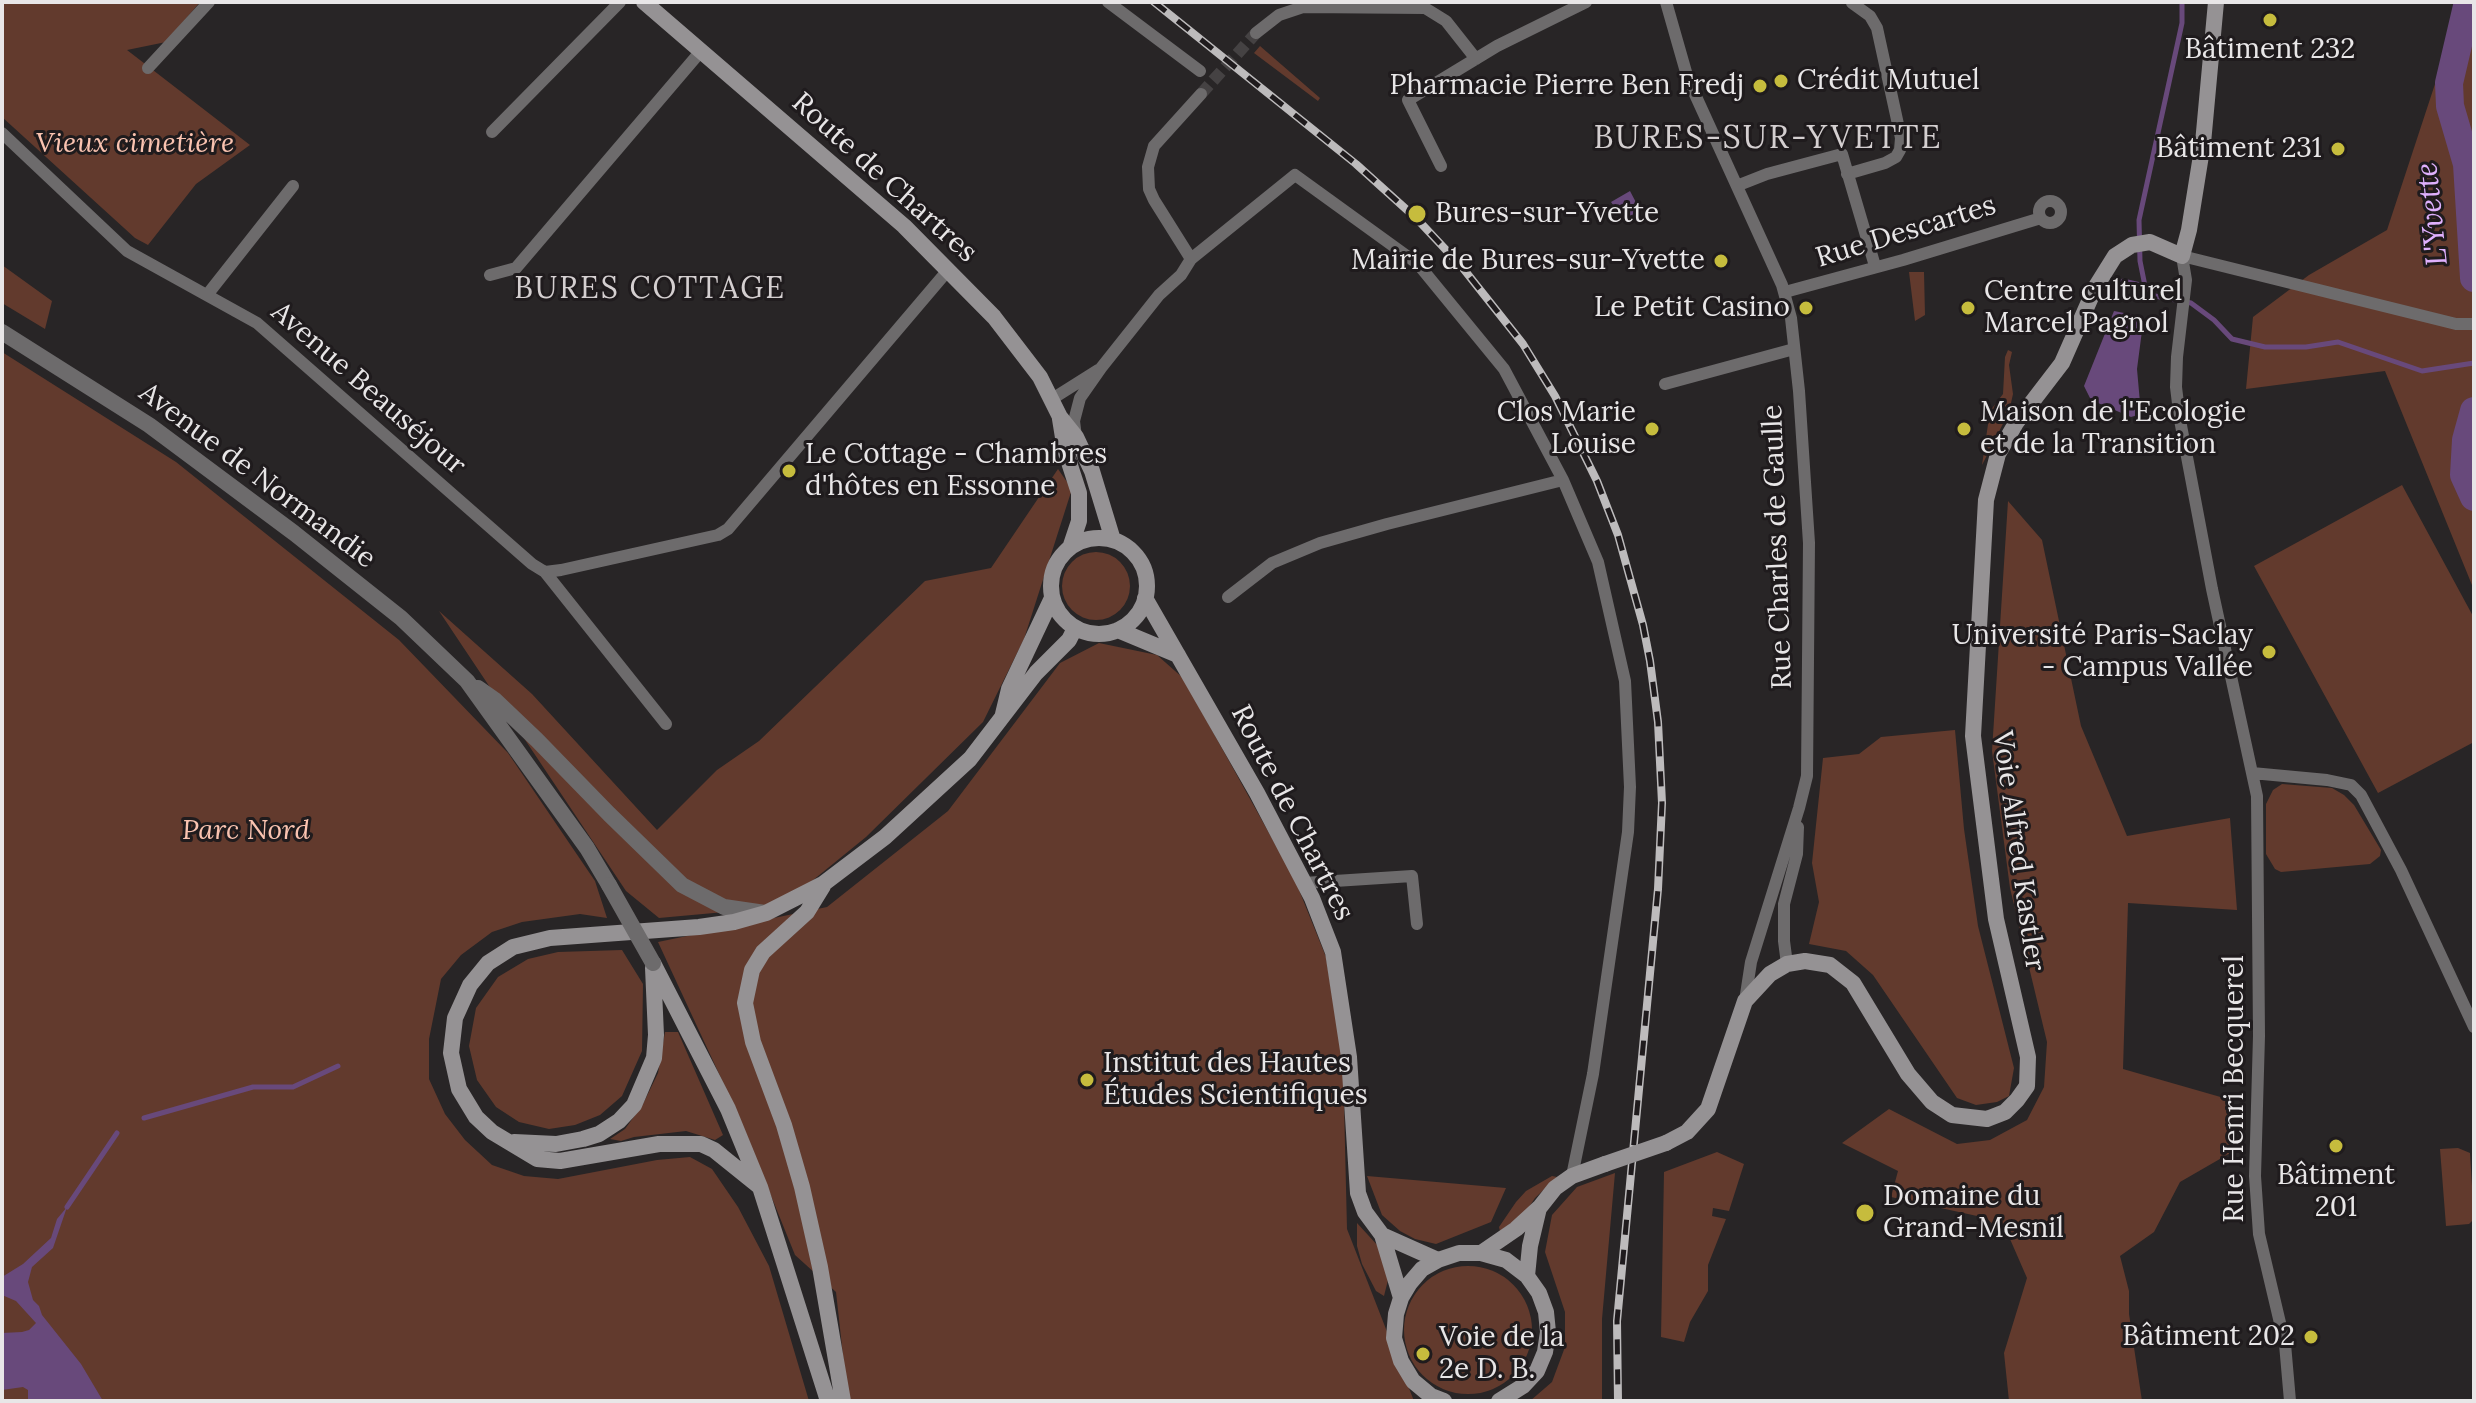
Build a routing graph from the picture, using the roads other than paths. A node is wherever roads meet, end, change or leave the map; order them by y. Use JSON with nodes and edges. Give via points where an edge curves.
{"nodes":[{"id":1,"x":209,"y":2,"type":"edge"},
{"id":2,"x":620,"y":2,"type":"edge"},
{"id":3,"x":644,"y":2,"type":"edge"},
{"id":4,"x":1108,"y":2,"type":"edge"},
{"id":5,"x":1586,"y":2,"type":"edge"},
{"id":6,"x":2216,"y":2,"type":"edge"},
{"id":7,"x":1852,"y":3,"type":"edge"},
{"id":8,"x":1670,"y":5,"type":"edge"},
{"id":9,"x":1256,"y":33,"type":"tunnel mouth"},
{"id":10,"x":701,"y":51,"type":"junction"},
{"id":11,"x":1476,"y":59,"type":"junction"},
{"id":12,"x":148,"y":68,"type":"dead end"},
{"id":13,"x":1200,"y":71,"type":"dead end"},
{"id":14,"x":1201,"y":94,"type":"tunnel mouth"},
{"id":15,"x":492,"y":132,"type":"dead end"},
{"id":16,"x":2,"y":133,"type":"edge"},
{"id":17,"x":1441,"y":166,"type":"dead end"},
{"id":18,"x":1847,"y":174,"type":"junction"},
{"id":19,"x":1739,"y":185,"type":"junction"},
{"id":20,"x":293,"y":186,"type":"dead end"},
{"id":21,"x":2041,"y":218,"type":"dead end"},
{"id":22,"x":2182,"y":256,"type":"junction"},
{"id":23,"x":1191,"y":259,"type":"junction"},
{"id":24,"x":1875,"y":266,"type":"junction"},
{"id":25,"x":949,"y":269,"type":"junction"},
{"id":26,"x":490,"y":275,"type":"dead end"},
{"id":27,"x":1784,"y":289,"type":"junction"},
{"id":28,"x":207,"y":295,"type":"junction"},
{"id":29,"x":2474,"y":324,"type":"edge"},
{"id":30,"x":2,"y":332,"type":"edge"},
{"id":31,"x":1794,"y":349,"type":"junction"},
{"id":32,"x":1101,"y":368,"type":"junction"},
{"id":33,"x":1665,"y":384,"type":"dead end"},
{"id":34,"x":1052,"y":399,"type":"junction"},
{"id":35,"x":1060,"y":417,"type":"junction"},
{"id":36,"x":1076,"y":437,"type":"junction"},
{"id":37,"x":1563,"y":480,"type":"junction"},
{"id":38,"x":1113,"y":540,"type":"junction"},
{"id":39,"x":1070,"y":548,"type":"junction"},
{"id":40,"x":545,"y":572,"type":"junction"},
{"id":41,"x":1228,"y":597,"type":"dead end"},
{"id":42,"x":1052,"y":598,"type":"junction"},
{"id":43,"x":1145,"y":598,"type":"junction"},
{"id":44,"x":1075,"y":628,"type":"junction"},
{"id":45,"x":1118,"y":630,"type":"junction"},
{"id":46,"x":1178,"y":655,"type":"junction"},
{"id":47,"x":467,"y":681,"type":"junction"},
{"id":48,"x":1001,"y":721,"type":"junction"},
{"id":49,"x":666,"y":724,"type":"dead end"},
{"id":50,"x":2252,"y":773,"type":"junction"},
{"id":51,"x":1799,"y":808,"type":"junction"},
{"id":52,"x":1304,"y":883,"type":"junction"},
{"id":53,"x":823,"y":884,"type":"junction"},
{"id":54,"x":766,"y":913,"type":"junction"},
{"id":55,"x":1417,"y":924,"type":"dead end"},
{"id":56,"x":653,"y":963,"type":"junction"},
{"id":57,"x":1787,"y":964,"type":"junction"},
{"id":58,"x":1745,"y":1001,"type":"junction"},
{"id":59,"x":2474,"y":1027,"type":"edge"},
{"id":60,"x":508,"y":1142,"type":"junction"},
{"id":61,"x":1572,"y":1176,"type":"junction"},
{"id":62,"x":760,"y":1187,"type":"junction"},
{"id":63,"x":1540,"y":1207,"type":"junction"},
{"id":64,"x":1382,"y":1235,"type":"junction"},
{"id":65,"x":1481,"y":1253,"type":"junction"},
{"id":66,"x":1438,"y":1260,"type":"junction"},
{"id":67,"x":1527,"y":1276,"type":"junction"},
{"id":68,"x":1401,"y":1298,"type":"junction"},
{"id":69,"x":1435,"y":1399,"type":"edge"},
{"id":70,"x":828,"y":1401,"type":"edge"},
{"id":71,"x":843,"y":1401,"type":"edge"},
{"id":72,"x":1499,"y":1401,"type":"edge"},
{"id":73,"x":2290,"y":1401,"type":"edge"}],
"edges":[{"from":1,"to":12,"type":"street"},
{"from":2,"to":15,"type":"street"},
{"from":3,"to":10,"type":"main road","name":"Route de Chartres"},
{"from":4,"to":13,"type":"street"},
{"from":5,"to":11,"type":"street"},
{"from":6,"to":22,"type":"main road","via":[[2203,138]]},
{"from":7,"to":18,"type":"street","via":[[1877,28],[1901,138],[1896,157]]},
{"from":8,"to":19,"type":"street","via":[[1688,79]]},
{"from":9,"to":11,"type":"street","via":[[1279,15],[1303,7],[1425,8],[1446,21]]},
{"from":10,"to":25,"type":"main road","name":"Route de Chartres"},
{"from":10,"to":26,"type":"street","via":[[516,268]]},
{"from":11,"to":17,"type":"street","via":[[1408,100]]},
{"from":14,"to":23,"type":"street","via":[[1154,146],[1148,167],[1154,200]]},
{"from":16,"to":28,"type":"street","name":"Avenue Beauséjour","via":[[127,251]]},
{"from":18,"to":19,"type":"street","via":[[1842,154]]},
{"from":18,"to":24,"type":"street"},
{"from":19,"to":27,"type":"street","name":"Rue Charles de Gaulle"},
{"from":20,"to":28,"type":"street"},
{"from":21,"to":24,"type":"street","name":"Rue Descartes"},
{"from":22,"to":29,"type":"street","via":[[2456,324]]},
{"from":22,"to":50,"type":"street","name":"Rue Henri Becquerel","via":[[2186,280],[2176,372],[2181,429]]},
{"from":22,"to":57,"type":"main road","name":"Voie Alfred Kastler","via":[[2150,242],[2115,256],[2062,363],[1998,454],[1986,500],[1973,736],[1996,919],[2028,1057],[2027,1086],[2005,1112],[1987,1119],[1952,1115],[1932,1102],[1908,1074],[1861,994],[1842,972],[1819,962]]},
{"from":23,"to":32,"type":"street"},
{"from":23,"to":37,"type":"street","via":[[1295,175],[1418,264],[1504,369]]},
{"from":24,"to":27,"type":"street","name":"Rue Descartes"},
{"from":25,"to":34,"type":"main road","name":"Route de Chartres","via":[[1014,341]]},
{"from":25,"to":40,"type":"street","via":[[728,529]]},
{"from":27,"to":31,"type":"street","name":"Rue Charles de Gaulle"},
{"from":28,"to":40,"type":"street","name":"Avenue Beauséjour","via":[[257,323]]},
{"from":30,"to":47,"type":"street","name":"Avenue de Normandie","via":[[149,425],[294,533],[401,618]]},
{"from":31,"to":33,"type":"street"},
{"from":31,"to":51,"type":"street","name":"Rue Charles de Gaulle","via":[[1809,543],[1809,741]]},
{"from":32,"to":34,"type":"street"},
{"from":32,"to":36,"type":"street","via":[[1075,410]]},
{"from":34,"to":35,"type":"main road","name":"Route de Chartres"},
{"from":35,"to":36,"type":"main road","name":"Route de Chartres"},
{"from":35,"to":39,"type":"main road","name":"Route de Chartres","via":[[1079,493],[1079,521]]},
{"from":36,"to":38,"type":"main road","name":"Route de Chartres"},
{"from":37,"to":41,"type":"street","via":[[1320,543],[1272,563]]},
{"from":37,"to":61,"type":"street","via":[[1598,562],[1611,611],[1625,681],[1630,787],[1617,918]]},
{"from":38,"to":39,"type":"main road","via":[[1090,539]]},
{"from":38,"to":43,"type":"main road","via":[[1126,547],[1143,569]]},
{"from":39,"to":42,"type":"main road","via":[[1052,575]]},
{"from":40,"to":49,"type":"street","name":"Avenue Beauséjour"},
{"from":42,"to":44,"type":"main road"},
{"from":42,"to":48,"type":"main road","via":[[1009,689]]},
{"from":43,"to":45,"type":"main road","via":[[1135,617]]},
{"from":43,"to":46,"type":"main road","name":"Route de Chartres"},
{"from":44,"to":45,"type":"main road","via":[[1096,634]]},
{"from":44,"to":48,"type":"main road"},
{"from":45,"to":46,"type":"main road"},
{"from":46,"to":52,"type":"main road","name":"Route de Chartres"},
{"from":47,"to":54,"type":"street","via":[[495,700],[682,885],[724,907]]},
{"from":47,"to":56,"type":"street","bridge":true,"via":[[587,848]]},
{"from":48,"to":53,"type":"main road","via":[[941,787]]},
{"from":50,"to":59,"type":"street","via":[[2327,780],[2351,785],[2361,795]]},
{"from":50,"to":73,"type":"street","name":"Rue Henri Becquerel","via":[[2257,805],[2259,1036],[2255,1176],[2259,1234],[2285,1344]]},
{"from":51,"to":57,"type":"street","name":"Rue Charles de Gaulle","via":[[1797,854],[1784,904]]},
{"from":51,"to":58,"type":"street","name":"Rue Charles de Gaulle","via":[[1751,962]]},
{"from":52,"to":55,"type":"street","via":[[1412,876]]},
{"from":52,"to":64,"type":"main road","name":"Route de Chartres","via":[[1333,952],[1349,1057],[1358,1193]]},
{"from":53,"to":54,"type":"main road"},
{"from":53,"to":71,"type":"main road","via":[[807,912],[763,952],[752,970],[745,1003],[805,1198]]},
{"from":54,"to":60,"type":"main road","via":[[699,927],[550,938],[513,947],[488,963],[470,985],[455,1018],[451,1053],[459,1089],[476,1117]]},
{"from":56,"to":60,"type":"main road","via":[[654,1058],[634,1105],[619,1121],[583,1139]]},
{"from":56,"to":62,"type":"main road","via":[[728,1109]]},
{"from":57,"to":58,"type":"main road","name":"Rue Charles de Gaulle"},
{"from":58,"to":61,"type":"main road","name":"Rue Charles de Gaulle","bridge":true,"via":[[1708,1109],[1687,1132]]},
{"from":60,"to":62,"type":"main road","via":[[537,1159],[560,1161],[659,1144],[701,1144]]},
{"from":61,"to":63,"type":"main road","name":"Rue Charles de Gaulle"},
{"from":62,"to":70,"type":"main road"},
{"from":63,"to":65,"type":"main road","name":"Rue Charles de Gaulle"},
{"from":63,"to":67,"type":"main road"},
{"from":64,"to":66,"type":"main road"},
{"from":64,"to":68,"type":"main road","name":"Route de Chartres"},
{"from":65,"to":66,"type":"main road"},
{"from":65,"to":67,"type":"main road","via":[[1506,1260]]},
{"from":66,"to":68,"type":"main road","via":[[1422,1269]]},
{"from":67,"to":72,"type":"main road","via":[[1546,1312],[1545,1352],[1523,1386]]},
{"from":68,"to":69,"type":"main road","via":[[1394,1338],[1401,1361],[1413,1381]]}]}
